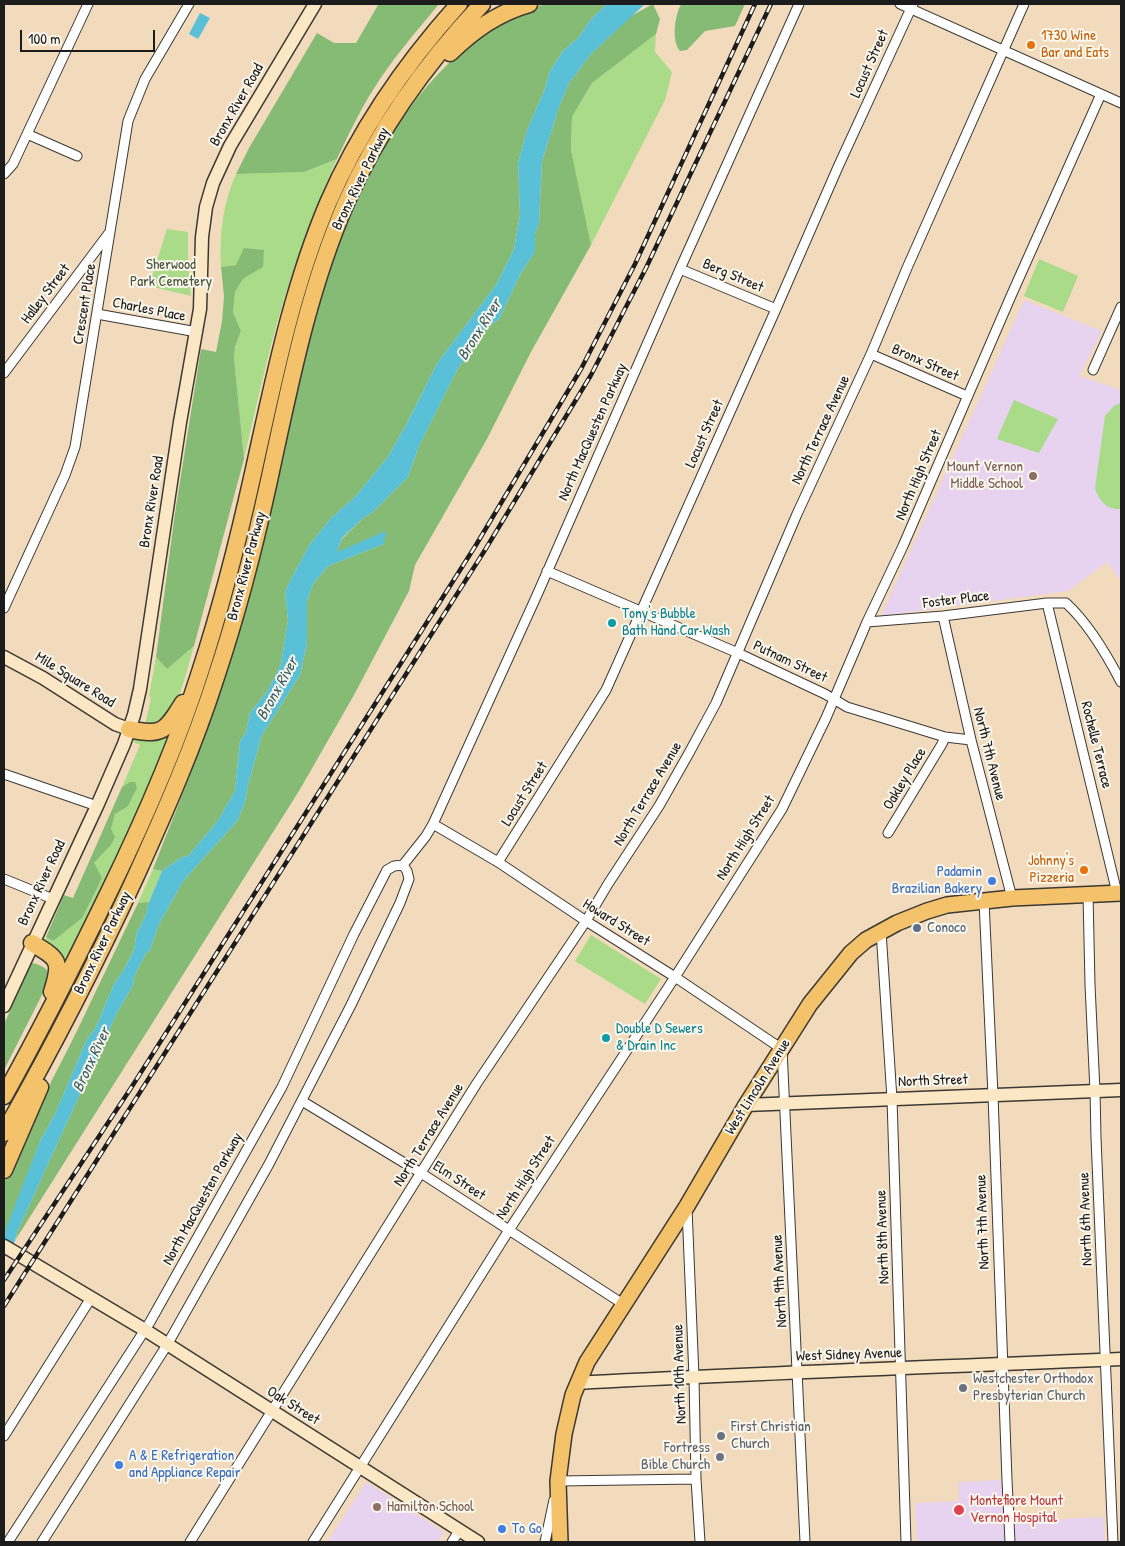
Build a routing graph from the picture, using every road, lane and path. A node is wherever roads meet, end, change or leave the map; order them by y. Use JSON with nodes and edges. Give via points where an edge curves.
{"nodes":[{"id":1,"x":88,"y":4,"type":"edge"},
{"id":2,"x":189,"y":4,"type":"edge"},
{"id":3,"x":314,"y":4,"type":"edge"},
{"id":4,"x":459,"y":4,"type":"edge"},
{"id":5,"x":482,"y":4,"type":"edge"},
{"id":6,"x":529,"y":4,"type":"edge"},
{"id":7,"x":799,"y":4,"type":"edge"},
{"id":8,"x":900,"y":4,"type":"edge"},
{"id":9,"x":1024,"y":4,"type":"edge"},
{"id":10,"x":911,"y":6,"type":"edge"},
{"id":11,"x":1003,"y":50,"type":"junction"},
{"id":12,"x":410,"y":90,"type":"junction"},
{"id":13,"x":1101,"y":94,"type":"junction"},
{"id":14,"x":1121,"y":103,"type":"edge"},
{"id":15,"x":27,"y":134,"type":"junction"},
{"id":16,"x":77,"y":156,"type":"dead end"},
{"id":17,"x":4,"y":174,"type":"edge"},
{"id":18,"x":110,"y":231,"type":"junction"},
{"id":19,"x":680,"y":269,"type":"junction"},
{"id":20,"x":1121,"y":307,"type":"edge"},
{"id":21,"x":776,"y":310,"type":"junction"},
{"id":22,"x":97,"y":314,"type":"junction"},
{"id":23,"x":196,"y":332,"type":"junction"},
{"id":24,"x":871,"y":354,"type":"junction"},
{"id":25,"x":1093,"y":370,"type":"dead end"},
{"id":26,"x":4,"y":373,"type":"edge"},
{"id":27,"x":968,"y":396,"type":"junction"},
{"id":28,"x":547,"y":571,"type":"junction"},
{"id":29,"x":1047,"y":603,"type":"junction"},
{"id":30,"x":4,"y":608,"type":"edge"},
{"id":31,"x":642,"y":611,"type":"junction"},
{"id":32,"x":943,"y":616,"type":"junction"},
{"id":33,"x":867,"y":622,"type":"junction"},
{"id":34,"x":738,"y":653,"type":"junction"},
{"id":35,"x":4,"y":657,"type":"edge"},
{"id":36,"x":199,"y":675,"type":"junction"},
{"id":37,"x":1121,"y":682,"type":"edge"},
{"id":38,"x":834,"y":699,"type":"junction"},
{"id":39,"x":130,"y":729,"type":"junction"},
{"id":40,"x":945,"y":737,"type":"junction"},
{"id":41,"x":971,"y":740,"type":"junction"},
{"id":42,"x":4,"y":774,"type":"edge"},
{"id":43,"x":97,"y":806,"type":"junction"},
{"id":44,"x":433,"y":824,"type":"junction"},
{"id":45,"x":888,"y":833,"type":"dead end"},
{"id":46,"x":498,"y":862,"type":"junction"},
{"id":47,"x":403,"y":865,"type":"junction"},
{"id":48,"x":4,"y":879,"type":"edge"},
{"id":49,"x":1119,"y":893,"type":"edge"},
{"id":50,"x":1088,"y":894,"type":"junction"},
{"id":51,"x":1012,"y":898,"type":"junction"},
{"id":52,"x":52,"y":899,"type":"junction"},
{"id":53,"x":984,"y":901,"type":"junction"},
{"id":54,"x":586,"y":921,"type":"junction"},
{"id":55,"x":881,"y":931,"type":"junction"},
{"id":56,"x":32,"y":943,"type":"junction"},
{"id":57,"x":675,"y":977,"type":"junction"},
{"id":58,"x":5,"y":1001,"type":"edge"},
{"id":59,"x":36,"y":1037,"type":"junction"},
{"id":60,"x":55,"y":1039,"type":"junction"},
{"id":61,"x":782,"y":1048,"type":"junction"},
{"id":62,"x":1121,"y":1090,"type":"edge"},
{"id":63,"x":1095,"y":1091,"type":"junction"},
{"id":64,"x":4,"y":1096,"type":"edge"},
{"id":65,"x":993,"y":1096,"type":"junction"},
{"id":66,"x":892,"y":1099,"type":"junction"},
{"id":67,"x":302,"y":1101,"type":"junction"},
{"id":68,"x":784,"y":1103,"type":"junction"},
{"id":69,"x":746,"y":1105,"type":"junction"},
{"id":70,"x":4,"y":1133,"type":"edge"},
{"id":71,"x":4,"y":1170,"type":"edge"},
{"id":72,"x":421,"y":1173,"type":"junction"},
{"id":73,"x":687,"y":1206,"type":"junction"},
{"id":74,"x":509,"y":1230,"type":"junction"},
{"id":75,"x":8,"y":1248,"type":"edge"},
{"id":76,"x":91,"y":1298,"type":"junction"},
{"id":77,"x":623,"y":1304,"type":"junction"},
{"id":78,"x":145,"y":1330,"type":"junction"},
{"id":79,"x":167,"y":1345,"type":"junction"},
{"id":80,"x":1121,"y":1358,"type":"edge"},
{"id":81,"x":1106,"y":1359,"type":"junction"},
{"id":82,"x":1002,"y":1365,"type":"junction"},
{"id":83,"x":901,"y":1369,"type":"junction"},
{"id":84,"x":798,"y":1374,"type":"junction"},
{"id":85,"x":694,"y":1377,"type":"junction"},
{"id":86,"x":577,"y":1383,"type":"junction"},
{"id":87,"x":272,"y":1413,"type":"junction"},
{"id":88,"x":4,"y":1436,"type":"edge"},
{"id":89,"x":360,"y":1467,"type":"junction"},
{"id":90,"x":696,"y":1479,"type":"junction"},
{"id":91,"x":558,"y":1481,"type":"junction"},
{"id":92,"x":459,"y":1531,"type":"junction"},
{"id":93,"x":8,"y":1542,"type":"edge"},
{"id":94,"x":42,"y":1542,"type":"edge"},
{"id":95,"x":190,"y":1542,"type":"edge"},
{"id":96,"x":313,"y":1542,"type":"edge"},
{"id":97,"x":452,"y":1542,"type":"edge"},
{"id":98,"x":478,"y":1542,"type":"edge"},
{"id":99,"x":545,"y":1542,"type":"edge"},
{"id":100,"x":560,"y":1542,"type":"edge"},
{"id":101,"x":700,"y":1542,"type":"edge"},
{"id":102,"x":805,"y":1542,"type":"edge"},
{"id":103,"x":906,"y":1542,"type":"edge"},
{"id":104,"x":1010,"y":1542,"type":"edge"},
{"id":105,"x":1113,"y":1542,"type":"edge"}],
"edges":[{"from":1,"to":15,"type":"street"},
{"from":2,"to":18,"type":"street","name":"Crescent Place","via":[[145,79],[130,114]]},
{"from":3,"to":23,"type":"street","name":"Bronx River Road","via":[[230,146],[213,183],[202,237],[200,309]]},
{"from":4,"to":36,"type":"highway","name":"Bronx River Parkway","via":[[377,109],[321,220],[283,341],[236,545]]},
{"from":5,"to":12,"type":"highway","name":"Bronx River Parkway"},
{"from":6,"to":12,"type":"highway","via":[[503,13],[479,28]]},
{"from":7,"to":19,"type":"street","name":"North MacQuesten Parkway"},
{"from":8,"to":10,"type":"street"},
{"from":9,"to":11,"type":"street","name":"North Terrace Avenue"},
{"from":10,"to":11,"type":"street"},
{"from":10,"to":21,"type":"street","name":"Locust Street"},
{"from":11,"to":13,"type":"street"},
{"from":11,"to":24,"type":"street","name":"North Terrace Avenue"},
{"from":12,"to":60,"type":"highway","name":"Bronx River Parkway","via":[[360,174],[322,265],[298,351],[245,581],[194,741],[132,883]]},
{"from":13,"to":14,"type":"street"},
{"from":13,"to":27,"type":"street","name":"North High Street"},
{"from":15,"to":16,"type":"street"},
{"from":15,"to":17,"type":"street","via":[[13,164]]},
{"from":18,"to":22,"type":"street","name":"Crescent Place"},
{"from":18,"to":26,"type":"street","name":"Halley Street"},
{"from":19,"to":21,"type":"street","name":"Berg Street"},
{"from":19,"to":28,"type":"street","name":"North MacQuesten Parkway"},
{"from":20,"to":25,"type":"street"},
{"from":21,"to":31,"type":"street","name":"Locust Street"},
{"from":22,"to":23,"type":"street","name":"Charles Place"},
{"from":22,"to":30,"type":"street","name":"Crescent Place","via":[[75,447]]},
{"from":23,"to":39,"type":"street","name":"Bronx River Road","via":[[140,688]]},
{"from":24,"to":27,"type":"street","name":"Bronx Street"},
{"from":24,"to":34,"type":"street","name":"North Terrace Avenue","via":[[797,514]]},
{"from":27,"to":33,"type":"street","name":"North High Street"},
{"from":28,"to":31,"type":"street","name":"Putnam Street"},
{"from":28,"to":44,"type":"street","name":"North MacQuesten Parkway"},
{"from":29,"to":32,"type":"street","name":"Foster Place"},
{"from":29,"to":37,"type":"street","name":"Foster Place","via":[[1066,603],[1075,611]]},
{"from":29,"to":49,"type":"street","name":"Rochelle Terrace"},
{"from":31,"to":34,"type":"street","name":"Putnam Street"},
{"from":31,"to":46,"type":"street","name":"Locust Street","via":[[606,690]]},
{"from":32,"to":33,"type":"street","name":"Foster Place"},
{"from":32,"to":41,"type":"street","name":"North 7th Avenue"},
{"from":33,"to":38,"type":"street","name":"North High Street"},
{"from":34,"to":38,"type":"street","name":"Putnam Street"},
{"from":34,"to":54,"type":"street","name":"North Terrace Avenue","via":[[672,784]]},
{"from":35,"to":39,"type":"street","name":"Mile Square Road","via":[[115,724]]},
{"from":36,"to":39,"type":"highway","via":[[173,719],[162,730],[151,733]]},
{"from":36,"to":59,"type":"highway","name":"Bronx River Parkway","via":[[171,753],[134,839]]},
{"from":38,"to":40,"type":"street","name":"Putnam Street","via":[[847,707]]},
{"from":38,"to":57,"type":"street","name":"North High Street","via":[[782,809]]},
{"from":39,"to":43,"type":"street","name":"Bronx River Road"},
{"from":40,"to":41,"type":"street","name":"Putnam Street"},
{"from":40,"to":45,"type":"street","name":"Oakley Place"},
{"from":41,"to":51,"type":"street","name":"North 7th Avenue"},
{"from":42,"to":43,"type":"street"},
{"from":43,"to":52,"type":"street","name":"Bronx River Road"},
{"from":44,"to":46,"type":"street","name":"Howard Street"},
{"from":44,"to":47,"type":"street","name":"North MacQuesten Parkway"},
{"from":46,"to":54,"type":"street","name":"Howard Street"},
{"from":47,"to":67,"type":"street","via":[[409,879],[400,903]]},
{"from":47,"to":78,"type":"street","name":"North MacQuesten Parkway","via":[[387,870],[282,1087]]},
{"from":48,"to":52,"type":"street"},
{"from":49,"to":50,"type":"main road","name":"West Lincoln Avenue"},
{"from":50,"to":51,"type":"main road","name":"West Lincoln Avenue"},
{"from":50,"to":63,"type":"street","name":"North 6th Avenue"},
{"from":51,"to":53,"type":"main road","name":"West Lincoln Avenue"},
{"from":52,"to":56,"type":"street","name":"Bronx River Road"},
{"from":53,"to":55,"type":"main road","name":"West Lincoln Avenue","via":[[947,905],[902,920]]},
{"from":53,"to":65,"type":"street","name":"North 7th Avenue"},
{"from":54,"to":57,"type":"street","name":"Howard Street"},
{"from":54,"to":72,"type":"street","name":"North Terrace Avenue","via":[[477,1082]]},
{"from":55,"to":61,"type":"main road","name":"West Lincoln Avenue","via":[[851,953],[810,1004]]},
{"from":55,"to":66,"type":"street","name":"North 8th Avenue"},
{"from":56,"to":58,"type":"street","name":"Bronx River Road"},
{"from":56,"to":59,"type":"highway","via":[[53,957],[58,969]]},
{"from":57,"to":61,"type":"street","name":"Howard Street"},
{"from":57,"to":74,"type":"street","name":"North High Street"},
{"from":59,"to":64,"type":"highway","name":"Bronx River Parkway"},
{"from":60,"to":70,"type":"highway","name":"Bronx River Parkway"},
{"from":60,"to":71,"type":"highway","via":[[40,1087]]},
{"from":61,"to":68,"type":"street","name":"North 9th Avenue"},
{"from":61,"to":69,"type":"main road","name":"West Lincoln Avenue"},
{"from":62,"to":63,"type":"street","name":"North Street"},
{"from":63,"to":65,"type":"street","name":"North Street"},
{"from":63,"to":81,"type":"street","name":"North 6th Avenue"},
{"from":65,"to":66,"type":"street","name":"North Street"},
{"from":65,"to":82,"type":"street","name":"North 7th Avenue"},
{"from":66,"to":68,"type":"street","name":"North Street"},
{"from":66,"to":83,"type":"street","name":"North 8th Avenue"},
{"from":67,"to":72,"type":"street","name":"Elm Street"},
{"from":67,"to":79,"type":"street"},
{"from":68,"to":69,"type":"street","name":"North Street"},
{"from":68,"to":84,"type":"street","name":"North 9th Avenue"},
{"from":69,"to":73,"type":"main road","name":"West Lincoln Avenue"},
{"from":72,"to":74,"type":"street","name":"Elm Street"},
{"from":72,"to":87,"type":"street","name":"North Terrace Avenue"},
{"from":73,"to":77,"type":"main road","name":"West Lincoln Avenue"},
{"from":73,"to":85,"type":"street","name":"North 10th Avenue"},
{"from":74,"to":77,"type":"street","name":"Elm Street"},
{"from":74,"to":89,"type":"street","name":"North High Street"},
{"from":75,"to":76,"type":"street","name":"Oak Street"},
{"from":76,"to":78,"type":"street","name":"Oak Street"},
{"from":76,"to":88,"type":"street"},
{"from":77,"to":86,"type":"main road","name":"West Lincoln Avenue"},
{"from":78,"to":79,"type":"street","name":"Oak Street"},
{"from":78,"to":93,"type":"street","name":"North MacQuesten Parkway"},
{"from":79,"to":87,"type":"street","name":"Oak Street"},
{"from":79,"to":94,"type":"street"},
{"from":80,"to":81,"type":"street","name":"West Sidney Avenue"},
{"from":81,"to":82,"type":"street","name":"West Sidney Avenue"},
{"from":81,"to":105,"type":"street","name":"North 6th Avenue"},
{"from":82,"to":83,"type":"street","name":"West Sidney Avenue"},
{"from":82,"to":104,"type":"street","name":"North 7th Avenue"},
{"from":83,"to":84,"type":"street","name":"West Sidney Avenue"},
{"from":83,"to":103,"type":"street","name":"North 8th Avenue"},
{"from":84,"to":85,"type":"street","name":"West Sidney Avenue"},
{"from":84,"to":102,"type":"street","name":"North 9th Avenue"},
{"from":85,"to":86,"type":"street","name":"West Sidney Avenue"},
{"from":85,"to":90,"type":"street","name":"North 10th Avenue"},
{"from":86,"to":91,"type":"main road","name":"West Lincoln Avenue","via":[[564,1434]]},
{"from":87,"to":89,"type":"street","name":"Oak Street"},
{"from":87,"to":95,"type":"street","name":"North Terrace Avenue"},
{"from":89,"to":92,"type":"street","name":"Oak Street"},
{"from":89,"to":96,"type":"street","name":"North High Street"},
{"from":90,"to":91,"type":"street"},
{"from":90,"to":101,"type":"street","name":"North 10th Avenue"},
{"from":91,"to":99,"type":"street","name":"West Lincoln Avenue"},
{"from":91,"to":100,"type":"main road","name":"West Lincoln Avenue"},
{"from":92,"to":97,"type":"street"},
{"from":92,"to":98,"type":"street","name":"Oak Street"}]}
